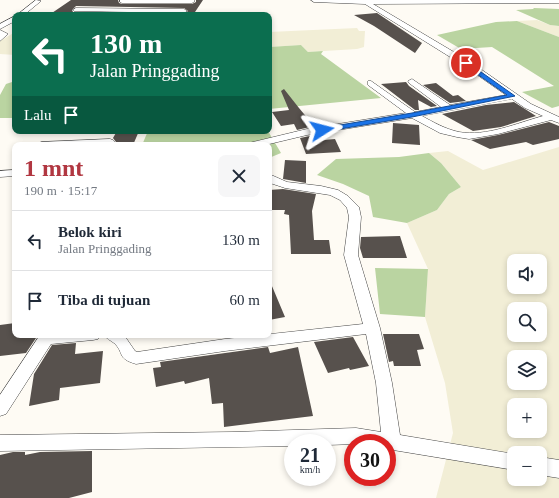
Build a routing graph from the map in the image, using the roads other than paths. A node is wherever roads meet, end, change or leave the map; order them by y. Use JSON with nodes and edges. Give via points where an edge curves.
{"nodes":[{"id":1,"x":123,"y":0,"type":"edge"},
{"id":2,"x":192,"y":0,"type":"edge"},
{"id":3,"x":314,"y":0,"type":"edge"},
{"id":4,"x":38,"y":1,"type":"dead end"},
{"id":5,"x":485,"y":1,"type":"edge"},
{"id":6,"x":366,"y":2,"type":"junction"},
{"id":7,"x":559,"y":2,"type":"edge"},
{"id":8,"x":82,"y":5,"type":"dead end"},
{"id":9,"x":76,"y":10,"type":"joint"},
{"id":10,"x":112,"y":10,"type":"junction"},
{"id":11,"x":24,"y":12,"type":"edge"},
{"id":12,"x":134,"y":12,"type":"edge"},
{"id":13,"x":183,"y":12,"type":"edge"},
{"id":14,"x":12,"y":20,"type":"edge"},
{"id":15,"x":12,"y":26,"type":"edge"},
{"id":16,"x":1,"y":28,"type":"edge"},
{"id":17,"x":0,"y":39,"type":"edge"},
{"id":18,"x":412,"y":81,"type":"dead end"},
{"id":19,"x":371,"y":83,"type":"dead end"},
{"id":20,"x":512,"y":96,"type":"junction"},
{"id":21,"x":448,"y":108,"type":"junction"},
{"id":22,"x":412,"y":115,"type":"junction"},
{"id":23,"x":554,"y":119,"type":"edge"},
{"id":24,"x":269,"y":142,"type":"edge"},
{"id":25,"x":12,"y":173,"type":"edge"},
{"id":26,"x":0,"y":174,"type":"edge"},
{"id":27,"x":272,"y":179,"type":"edge"},
{"id":28,"x":372,"y":328,"type":"junction"},
{"id":29,"x":46,"y":338,"type":"edge"},
{"id":30,"x":117,"y":338,"type":"edge"},
{"id":31,"x":0,"y":409,"type":"edge"},
{"id":32,"x":391,"y":434,"type":"edge"},
{"id":33,"x":344,"y":436,"type":"edge"},
{"id":34,"x":0,"y":443,"type":"edge"},
{"id":35,"x":396,"y":443,"type":"edge"},
{"id":36,"x":507,"y":461,"type":"edge"},
{"id":37,"x":547,"y":467,"type":"edge"},
{"id":38,"x":559,"y":469,"type":"edge"}],
"edges":[{"from":1,"to":2,"type":"street"},
{"from":1,"to":10,"type":"street"},
{"from":2,"to":13,"type":"street"},
{"from":3,"to":6,"type":"street"},
{"from":4,"to":11,"type":"street"},
{"from":5,"to":6,"type":"street"},
{"from":5,"to":7,"type":"street"},
{"from":6,"to":20,"type":"street","via":[[466,63]]},
{"from":8,"to":9,"type":"street"},
{"from":9,"to":10,"type":"street"},
{"from":10,"to":12,"type":"street"},
{"from":14,"to":16,"type":"street"},
{"from":15,"to":16,"type":"street"},
{"from":16,"to":17,"type":"street","via":[[5,34]]},
{"from":18,"to":21,"type":"street"},
{"from":19,"to":22,"type":"street"},
{"from":20,"to":21,"type":"street"},
{"from":20,"to":23,"type":"street"},
{"from":21,"to":22,"type":"street"},
{"from":22,"to":23,"type":"street","via":[[448,132],[469,136]]},
{"from":22,"to":24,"type":"street","via":[[307,132]]},
{"from":25,"to":26,"type":"street"},
{"from":27,"to":28,"type":"street","via":[[285,185],[334,192],[353,207],[355,216],[351,255]]},
{"from":28,"to":30,"type":"street","via":[[136,358],[129,355]]},
{"from":28,"to":32,"type":"street","via":[[384,383]]},
{"from":29,"to":31,"type":"street"},
{"from":33,"to":34,"type":"street"},
{"from":35,"to":36,"type":"street"},
{"from":37,"to":38,"type":"street"}]}
